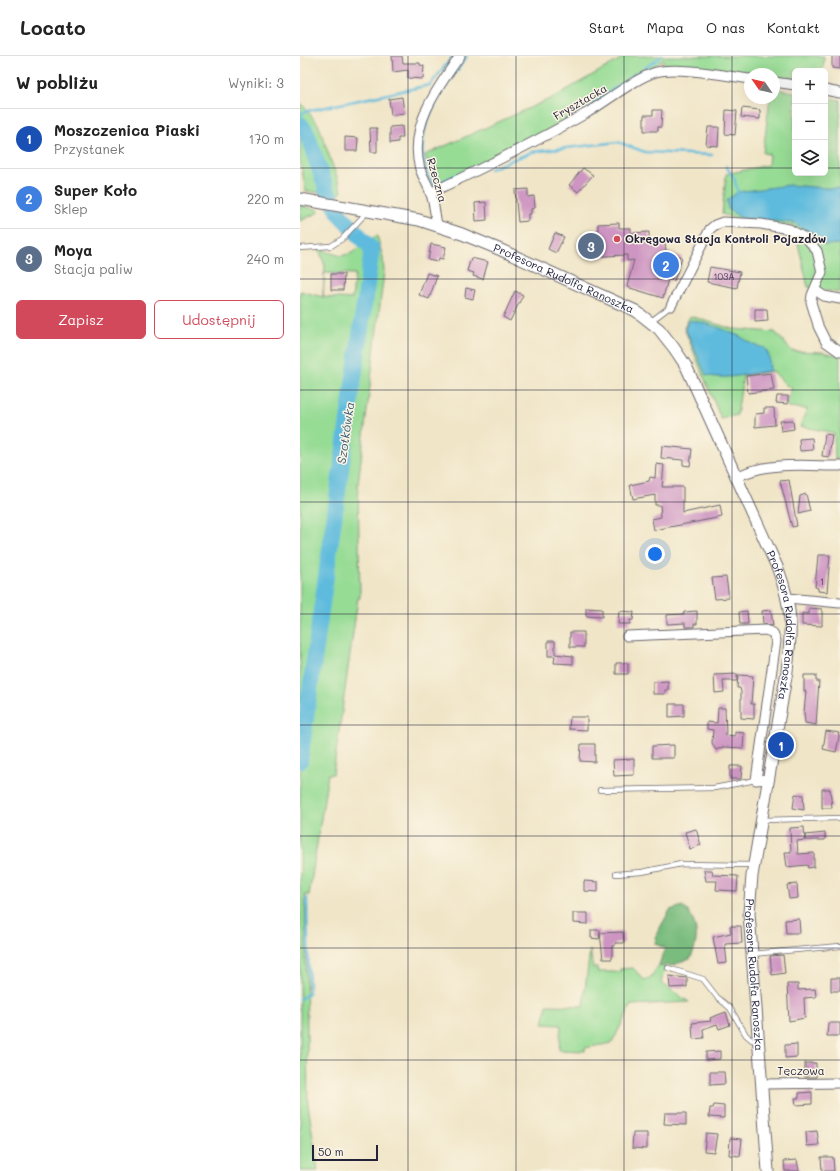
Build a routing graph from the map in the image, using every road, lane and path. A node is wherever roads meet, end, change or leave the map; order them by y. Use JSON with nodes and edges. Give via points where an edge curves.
{"nodes":[{"id":1,"x":460,"y":56,"type":"edge"},
{"id":2,"x":744,"y":78,"type":"edge"},
{"id":3,"x":780,"y":83,"type":"edge"},
{"id":4,"x":792,"y":85,"type":"edge"},
{"id":5,"x":828,"y":91,"type":"edge"},
{"id":6,"x":840,"y":93,"type":"edge"},
{"id":7,"x":430,"y":193,"type":"junction"},
{"id":8,"x":300,"y":199,"type":"edge"},
{"id":9,"x":369,"y":211,"type":"junction"},
{"id":10,"x":437,"y":225,"type":"junction"},
{"id":11,"x":300,"y":248,"type":"edge"},
{"id":12,"x":815,"y":290,"type":"junction"},
{"id":13,"x":840,"y":299,"type":"edge"},
{"id":14,"x":671,"y":306,"type":"joint"},
{"id":15,"x":650,"y":322,"type":"junction"},
{"id":16,"x":840,"y":352,"type":"edge"},
{"id":17,"x":840,"y":466,"type":"edge"},
{"id":18,"x":737,"y":477,"type":"junction"},
{"id":19,"x":788,"y":598,"type":"junction"},
{"id":20,"x":840,"y":603,"type":"edge"},
{"id":21,"x":627,"y":636,"type":"dead end"},
{"id":22,"x":768,"y":779,"type":"junction"},
{"id":23,"x":756,"y":780,"type":"junction"},
{"id":24,"x":600,"y":790,"type":"dead end"},
{"id":25,"x":840,"y":818,"type":"edge"},
{"id":26,"x":761,"y":820,"type":"junction"},
{"id":27,"x":753,"y":865,"type":"junction"},
{"id":28,"x":616,"y":874,"type":"dead end"},
{"id":29,"x":840,"y":946,"type":"edge"},
{"id":30,"x":752,"y":954,"type":"junction"},
{"id":31,"x":668,"y":968,"type":"dead end"},
{"id":32,"x":758,"y":1041,"type":"junction"},
{"id":33,"x":840,"y":1083,"type":"edge"},
{"id":34,"x":762,"y":1084,"type":"junction"},
{"id":35,"x":768,"y":1171,"type":"edge"}],
"edges":[{"from":1,"to":7,"type":"street","name":"Rzeczna","via":[[431,100],[423,119],[418,154],[420,169]]},
{"from":2,"to":7,"type":"street","name":"Frysztacka","via":[[672,70],[649,74],[520,150]]},
{"from":3,"to":4,"type":"street"},
{"from":5,"to":6,"type":"street"},
{"from":7,"to":10,"type":"street","name":"Rzeczna"},
{"from":8,"to":9,"type":"street","name":"Profesora Rudolfa Ranoszka"},
{"from":9,"to":10,"type":"street","name":"Profesora Rudolfa Ranoszka"},
{"from":9,"to":11,"type":"lane","via":[[342,239],[330,246]]},
{"from":10,"to":15,"type":"street","name":"Profesora Rudolfa Ranoszka","via":[[591,289],[636,311]]},
{"from":12,"to":13,"type":"street","via":[[824,296]]},
{"from":12,"to":14,"type":"street","via":[[822,272],[816,251],[808,240],[780,226],[722,222],[710,229]]},
{"from":12,"to":16,"type":"street","via":[[811,302],[824,340]]},
{"from":14,"to":15,"type":"lane"},
{"from":15,"to":18,"type":"street","name":"Profesora Rudolfa Ranoszka","via":[[674,348],[686,366]]},
{"from":17,"to":18,"type":"street","via":[[761,467]]},
{"from":18,"to":19,"type":"street","name":"Profesora Rudolfa Ranoszka","via":[[778,569]]},
{"from":19,"to":20,"type":"street"},
{"from":19,"to":22,"type":"street","name":"Profesora Rudolfa Ranoszka","via":[[791,636]]},
{"from":21,"to":23,"type":"street","name":"Profesora Rudolfa Ranoszka","via":[[766,630],[773,633],[776,640]]},
{"from":22,"to":23,"type":"street"},
{"from":22,"to":26,"type":"street","name":"Profesora Rudolfa Ranoszka"},
{"from":23,"to":24,"type":"lane","via":[[714,788]]},
{"from":25,"to":26,"type":"lane"},
{"from":26,"to":27,"type":"street","name":"Profesora Rudolfa Ranoszka"},
{"from":27,"to":28,"type":"lane","via":[[681,864]]},
{"from":27,"to":30,"type":"street","name":"Profesora Rudolfa Ranoszka","via":[[749,913]]},
{"from":29,"to":30,"type":"lane"},
{"from":30,"to":32,"type":"street","name":"Profesora Rudolfa Ranoszka"},
{"from":31,"to":32,"type":"lane","via":[[703,979],[717,998],[729,1006],[746,1035]]},
{"from":32,"to":34,"type":"street","name":"Profesora Rudolfa Ranoszka"},
{"from":33,"to":34,"type":"street","name":"Tęczowa"},
{"from":34,"to":35,"type":"street","name":"Profesora Rudolfa Ranoszka"}]}
